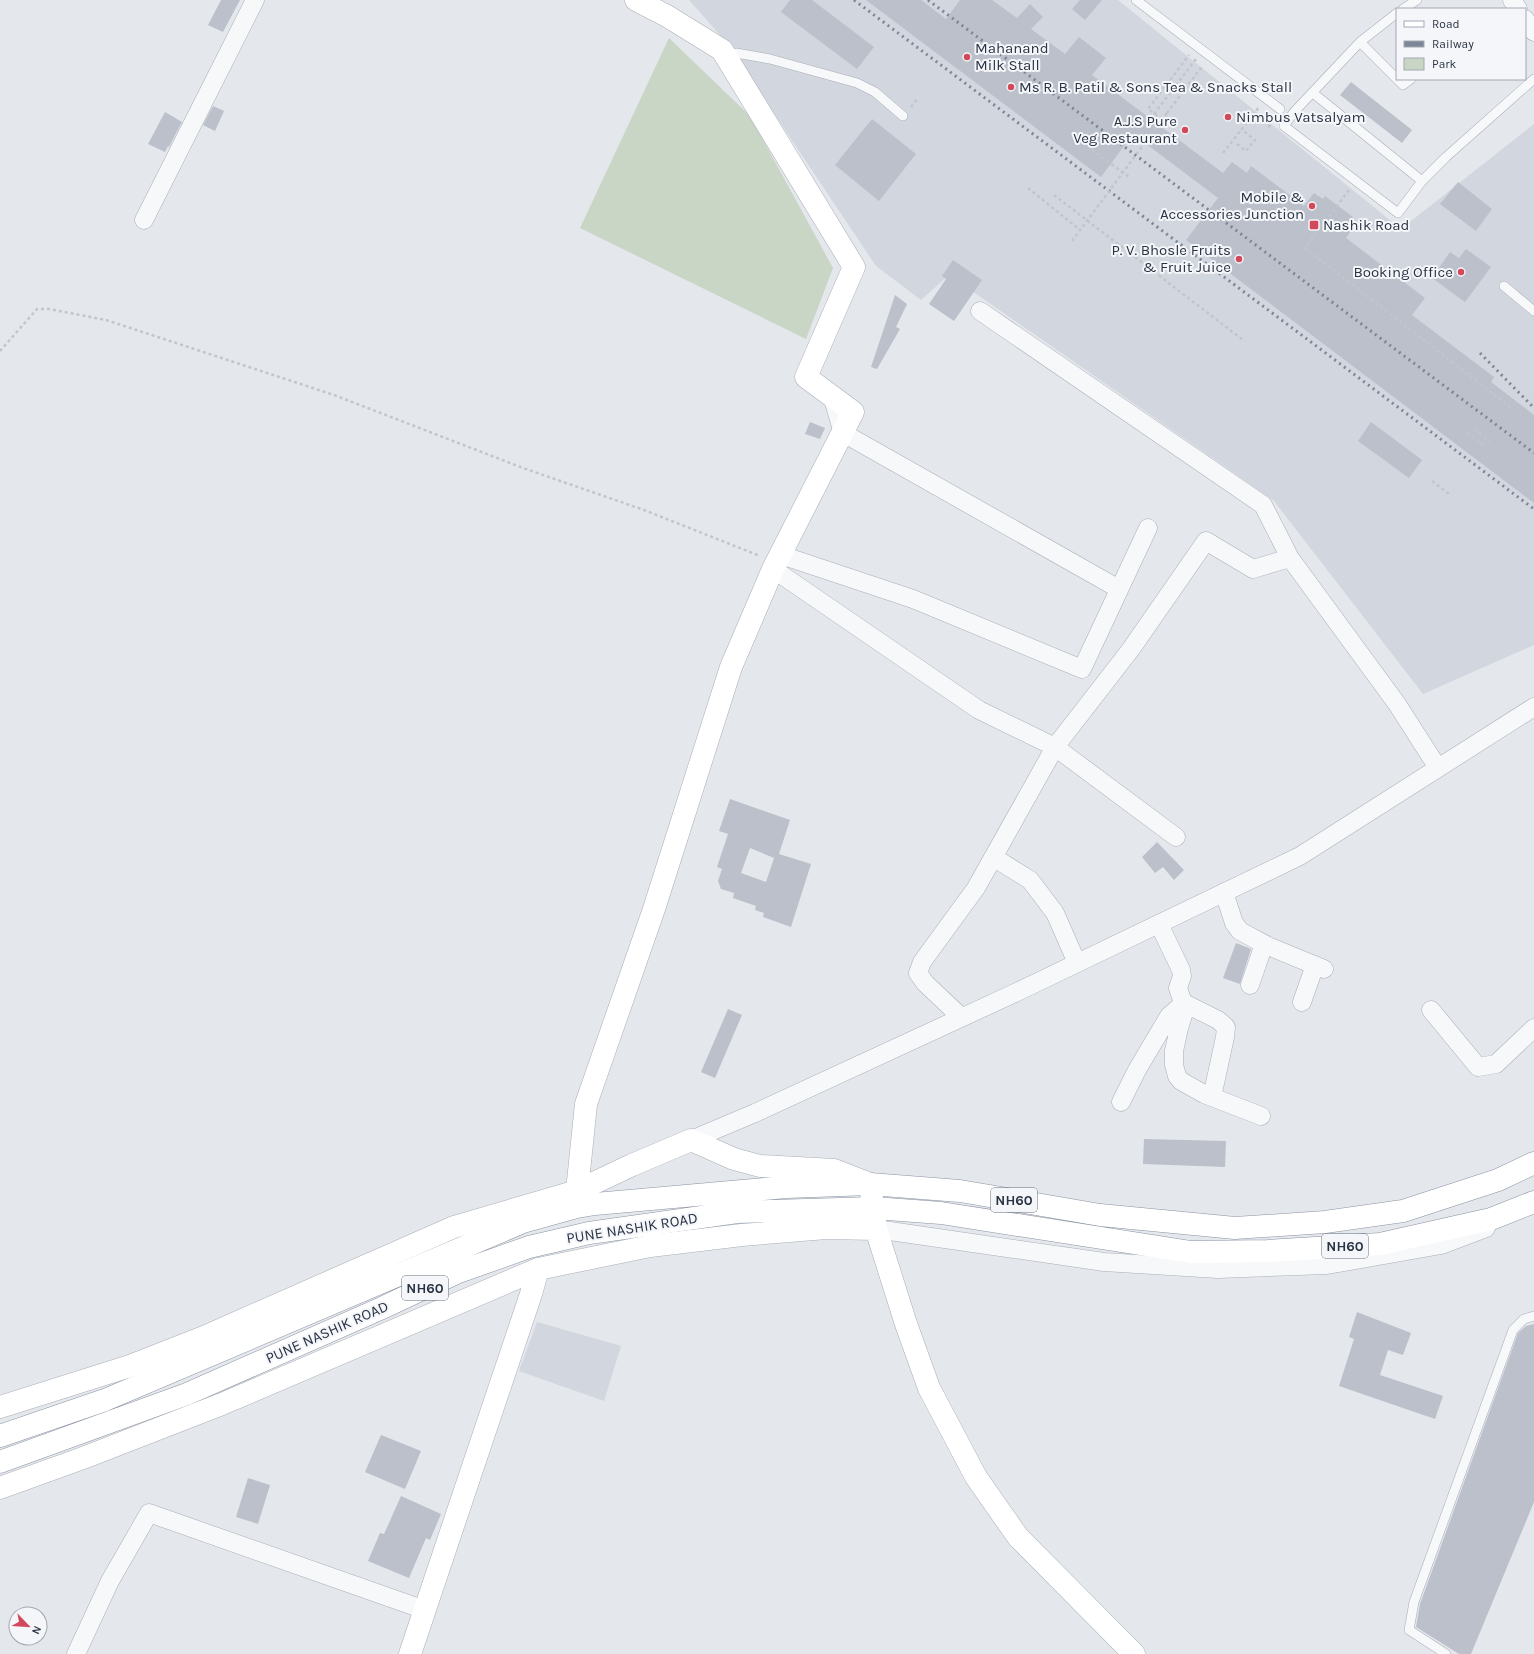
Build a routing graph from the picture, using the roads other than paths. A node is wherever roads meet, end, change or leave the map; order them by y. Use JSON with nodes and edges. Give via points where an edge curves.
{"nodes":[{"id":1,"x":255,"y":0,"type":"edge"},
{"id":2,"x":636,"y":0,"type":"edge"},
{"id":3,"x":1136,"y":0,"type":"edge"},
{"id":4,"x":1417,"y":0,"type":"edge"},
{"id":5,"x":1405,"y":8,"type":"edge"},
{"id":6,"x":1396,"y":14,"type":"edge"},
{"id":7,"x":1526,"y":20,"type":"edge"},
{"id":8,"x":1534,"y":32,"type":"edge"},
{"id":9,"x":1360,"y":42,"type":"junction"},
{"id":10,"x":726,"y":58,"type":"junction"},
{"id":11,"x":1396,"y":78,"type":"edge"},
{"id":12,"x":1534,"y":79,"type":"edge"},
{"id":13,"x":1398,"y":80,"type":"edge"},
{"id":14,"x":1410,"y":80,"type":"edge"},
{"id":15,"x":1313,"y":93,"type":"junction"},
{"id":16,"x":1280,"y":109,"type":"dead end"},
{"id":17,"x":903,"y":116,"type":"dead end"},
{"id":18,"x":1422,"y":181,"type":"junction"},
{"id":19,"x":144,"y":220,"type":"dead end"},
{"id":20,"x":1504,"y":286,"type":"dead end"},
{"id":21,"x":980,"y":311,"type":"dead end"},
{"id":22,"x":1534,"y":311,"type":"edge"},
{"id":23,"x":843,"y":431,"type":"junction"},
{"id":24,"x":1148,"y":528,"type":"dead end"},
{"id":25,"x":1290,"y":558,"type":"junction"},
{"id":26,"x":777,"y":563,"type":"junction"},
{"id":27,"x":1119,"y":589,"type":"junction"},
{"id":28,"x":1534,"y":707,"type":"edge"},
{"id":29,"x":1055,"y":747,"type":"junction"},
{"id":30,"x":1438,"y":768,"type":"junction"},
{"id":31,"x":1176,"y":837,"type":"dead end"},
{"id":32,"x":993,"y":857,"type":"junction"},
{"id":33,"x":1224,"y":892,"type":"junction"},
{"id":34,"x":1159,"y":924,"type":"junction"},
{"id":35,"x":1264,"y":944,"type":"junction"},
{"id":36,"x":1077,"y":963,"type":"junction"},
{"id":37,"x":1250,"y":985,"type":"dead end"},
{"id":38,"x":1302,"y":1002,"type":"dead end"},
{"id":39,"x":1184,"y":1003,"type":"junction"},
{"id":40,"x":1431,"y":1010,"type":"dead end"},
{"id":41,"x":961,"y":1017,"type":"junction"},
{"id":42,"x":1534,"y":1028,"type":"edge"},
{"id":43,"x":1212,"y":1096,"type":"junction"},
{"id":44,"x":1121,"y":1102,"type":"dead end"},
{"id":45,"x":1261,"y":1116,"type":"dead end"},
{"id":46,"x":691,"y":1140,"type":"junction"},
{"id":47,"x":1534,"y":1163,"type":"edge"},
{"id":48,"x":870,"y":1184,"type":"junction"},
{"id":49,"x":577,"y":1199,"type":"junction"},
{"id":50,"x":1534,"y":1202,"type":"edge"},
{"id":51,"x":1534,"y":1211,"type":"edge"},
{"id":52,"x":875,"y":1218,"type":"junction"},
{"id":53,"x":538,"y":1269,"type":"junction"},
{"id":54,"x":1534,"y":1316,"type":"edge"},
{"id":55,"x":0,"y":1408,"type":"edge"},
{"id":56,"x":0,"y":1436,"type":"edge"},
{"id":57,"x":0,"y":1462,"type":"edge"},
{"id":58,"x":0,"y":1488,"type":"edge"},
{"id":59,"x":425,"y":1610,"type":"junction"},
{"id":60,"x":1131,"y":1653,"type":"edge"},
{"id":61,"x":76,"y":1654,"type":"edge"},
{"id":62,"x":410,"y":1654,"type":"edge"},
{"id":63,"x":1446,"y":1654,"type":"edge"}],
"edges":[{"from":1,"to":19,"type":"street"},
{"from":2,"to":10,"type":"main road","via":[[722,50]]},
{"from":3,"to":16,"type":"lane"},
{"from":4,"to":5,"type":"lane"},
{"from":6,"to":9,"type":"lane"},
{"from":7,"to":8,"type":"street"},
{"from":9,"to":11,"type":"lane"},
{"from":9,"to":15,"type":"lane"},
{"from":10,"to":17,"type":"lane","via":[[736,53],[770,59],[857,83],[875,92]]},
{"from":10,"to":23,"type":"main road","via":[[854,267],[806,377],[853,412]]},
{"from":12,"to":18,"type":"lane"},
{"from":13,"to":14,"type":"lane","via":[[1403,84]]},
{"from":15,"to":18,"type":"lane"},
{"from":15,"to":18,"type":"lane","via":[[1284,126],[1398,213]]},
{"from":20,"to":22,"type":"lane"},
{"from":21,"to":25,"type":"street","via":[[1263,505]]},
{"from":23,"to":26,"type":"main road"},
{"from":23,"to":27,"type":"street"},
{"from":24,"to":27,"type":"street"},
{"from":25,"to":29,"type":"street","via":[[1253,569],[1206,541],[1131,649]]},
{"from":25,"to":30,"type":"street","via":[[1397,704]]},
{"from":26,"to":27,"type":"street","via":[[914,599],[1082,669]]},
{"from":26,"to":29,"type":"street","via":[[979,710]]},
{"from":26,"to":49,"type":"main road","via":[[731,667],[654,909],[586,1104]]},
{"from":28,"to":30,"type":"street"},
{"from":29,"to":31,"type":"street"},
{"from":29,"to":32,"type":"street"},
{"from":30,"to":33,"type":"street","via":[[1300,856]]},
{"from":32,"to":36,"type":"street","via":[[1030,880],[1055,913]]},
{"from":32,"to":41,"type":"street","via":[[976,888],[922,962],[918,973]]},
{"from":33,"to":34,"type":"street"},
{"from":33,"to":35,"type":"street","via":[[1234,923],[1240,931]]},
{"from":34,"to":36,"type":"street"},
{"from":34,"to":39,"type":"street","via":[[1181,970],[1178,988]]},
{"from":35,"to":37,"type":"street"},
{"from":35,"to":38,"type":"street","via":[[1320,967]]},
{"from":36,"to":41,"type":"street"},
{"from":39,"to":43,"type":"street","via":[[1185,1009],[1174,1051],[1176,1073],[1181,1081]]},
{"from":39,"to":43,"type":"street","via":[[1218,1020],[1226,1027]]},
{"from":39,"to":44,"type":"street","via":[[1169,1016]]},
{"from":40,"to":42,"type":"street","via":[[1478,1067],[1496,1064]]},
{"from":41,"to":46,"type":"street","via":[[755,1114]]},
{"from":43,"to":45,"type":"street"},
{"from":46,"to":48,"type":"main road","via":[[734,1159],[760,1166],[834,1170]]},
{"from":46,"to":49,"type":"main road","via":[[632,1165]]},
{"from":47,"to":48,"type":"main road","number":"NH60","via":[[1498,1180],[1403,1211],[1325,1222],[1235,1228],[1100,1215],[960,1191]]},
{"from":48,"to":49,"type":"main road","name":"PUNE NASHIK ROAD","number":"NH60"},
{"from":48,"to":52,"type":"main road"},
{"from":49,"to":55,"type":"main road","via":[[454,1227],[130,1366]]},
{"from":49,"to":56,"type":"main road","name":"PUNE NASHIK ROAD","number":"NH60","via":[[105,1400]]},
{"from":50,"to":52,"type":"main road","number":"NH60","via":[[1490,1219],[1380,1244],[1260,1251],[1191,1252],[941,1213]]},
{"from":51,"to":52,"type":"street","via":[[1441,1245],[1327,1264],[1218,1269],[1104,1262]]},
{"from":52,"to":53,"type":"main road","via":[[826,1228],[650,1246]]},
{"from":52,"to":57,"type":"main road","name":"PUNE NASHIK ROAD","number":"NH60","via":[[737,1212],[589,1233],[529,1247],[456,1274],[187,1394]]},
{"from":52,"to":60,"type":"main road","via":[[906,1324],[929,1388],[976,1477],[1018,1537]]},
{"from":53,"to":58,"type":"main road","via":[[222,1404]]},
{"from":53,"to":59,"type":"main road","via":[[532,1294]]},
{"from":54,"to":63,"type":"lane","via":[[1524,1319],[1513,1330],[1414,1602],[1409,1630]]},
{"from":59,"to":61,"type":"street","via":[[149,1513],[110,1581]]},
{"from":59,"to":62,"type":"main road"}]}
